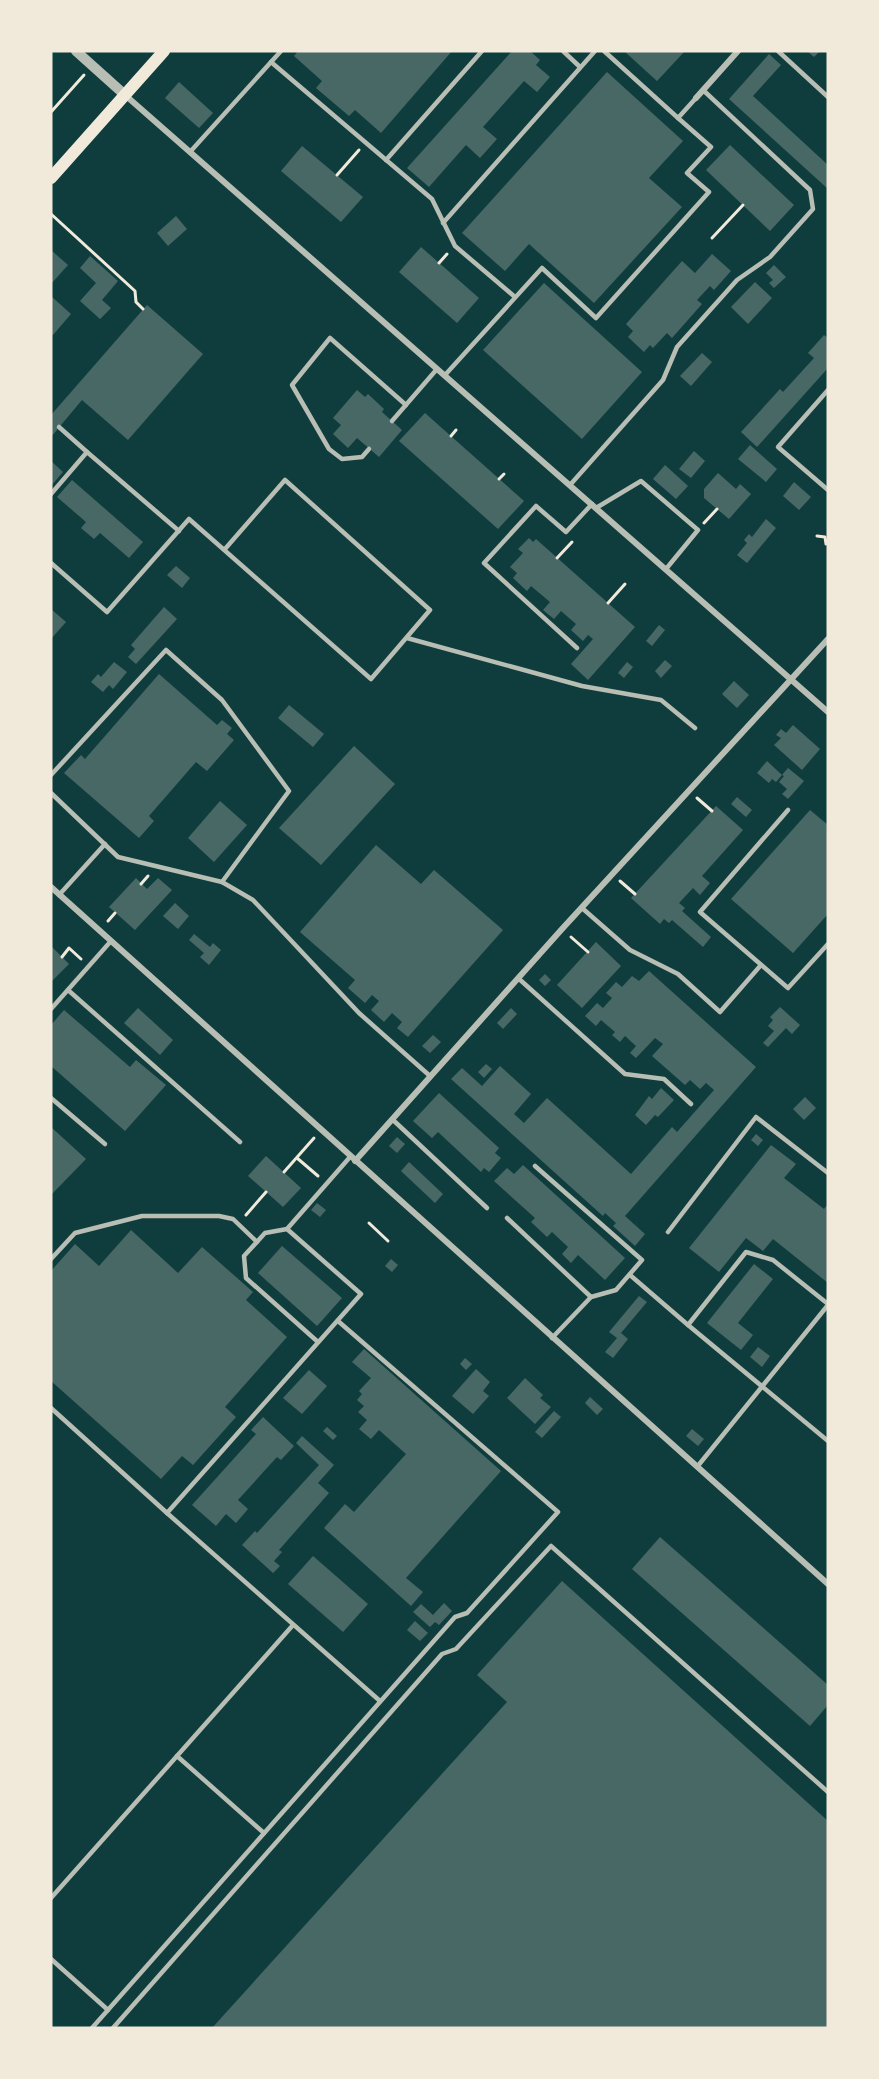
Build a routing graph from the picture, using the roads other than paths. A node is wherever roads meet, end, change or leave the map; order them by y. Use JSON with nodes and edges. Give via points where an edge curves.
{"nodes":[{"id":1,"x":76,"y":51,"type":"edge"},
{"id":2,"x":281,"y":51,"type":"edge"},
{"id":3,"x":482,"y":51,"type":"edge"},
{"id":4,"x":563,"y":51,"type":"edge"},
{"id":5,"x":595,"y":51,"type":"edge"},
{"id":6,"x":604,"y":51,"type":"edge"},
{"id":7,"x":738,"y":51,"type":"edge"},
{"id":8,"x":778,"y":51,"type":"edge"},
{"id":9,"x":158,"y":53,"type":"edge"},
{"id":10,"x":271,"y":62,"type":"junction"},
{"id":11,"x":580,"y":67,"type":"junction"},
{"id":12,"x":703,"y":90,"type":"junction"},
{"id":13,"x":125,"y":95,"type":"junction"},
{"id":14,"x":828,"y":96,"type":"edge"},
{"id":15,"x":696,"y":98,"type":"joint"},
{"id":16,"x":678,"y":118,"type":"junction"},
{"id":17,"x":190,"y":152,"type":"junction"},
{"id":18,"x":386,"y":160,"type":"junction"},
{"id":19,"x":51,"y":178,"type":"edge"},
{"id":20,"x":444,"y":223,"type":"junction"},
{"id":21,"x":515,"y":297,"type":"junction"},
{"id":22,"x":437,"y":369,"type":"junction"},
{"id":23,"x":445,"y":375,"type":"junction"},
{"id":24,"x":828,"y":390,"type":"edge"},
{"id":25,"x":406,"y":405,"type":"junction"},
{"id":26,"x":392,"y":421,"type":"dead end"},
{"id":27,"x":59,"y":427,"type":"dead end"},
{"id":28,"x":369,"y":449,"type":"dead end"},
{"id":29,"x":87,"y":452,"type":"junction"},
{"id":30,"x":570,"y":485,"type":"junction"},
{"id":31,"x":828,"y":490,"type":"edge"},
{"id":32,"x":51,"y":494,"type":"edge"},
{"id":33,"x":594,"y":506,"type":"junction"},
{"id":34,"x":179,"y":531,"type":"junction"},
{"id":35,"x":225,"y":549,"type":"junction"},
{"id":36,"x":51,"y":563,"type":"edge"},
{"id":37,"x":666,"y":569,"type":"junction"},
{"id":38,"x":407,"y":638,"type":"junction"},
{"id":39,"x":828,"y":639,"type":"edge"},
{"id":40,"x":577,"y":648,"type":"dead end"},
{"id":41,"x":792,"y":680,"type":"junction"},
{"id":42,"x":828,"y":712,"type":"edge"},
{"id":43,"x":695,"y":728,"type":"dead end"},
{"id":44,"x":51,"y":775,"type":"edge"},
{"id":45,"x":51,"y":793,"type":"edge"},
{"id":46,"x":788,"y":810,"type":"dead end"},
{"id":47,"x":105,"y":844,"type":"junction"},
{"id":48,"x":222,"y":882,"type":"junction"},
{"id":49,"x":51,"y":887,"type":"edge"},
{"id":50,"x":59,"y":894,"type":"junction"},
{"id":51,"x":582,"y":908,"type":"junction"},
{"id":52,"x":111,"y":941,"type":"junction"},
{"id":53,"x":828,"y":944,"type":"edge"},
{"id":54,"x":762,"y":965,"type":"junction"},
{"id":55,"x":518,"y":978,"type":"junction"},
{"id":56,"x":68,"y":990,"type":"junction"},
{"id":57,"x":51,"y":1009,"type":"edge"},
{"id":58,"x":430,"y":1076,"type":"junction"},
{"id":59,"x":51,"y":1098,"type":"edge"},
{"id":60,"x":691,"y":1104,"type":"dead end"},
{"id":61,"x":392,"y":1119,"type":"junction"},
{"id":62,"x":240,"y":1142,"type":"dead end"},
{"id":63,"x":105,"y":1144,"type":"dead end"},
{"id":64,"x":352,"y":1159,"type":"junction"},
{"id":65,"x":535,"y":1166,"type":"dead end"},
{"id":66,"x":828,"y":1173,"type":"edge"},
{"id":67,"x":487,"y":1209,"type":"dead end"},
{"id":68,"x":507,"y":1218,"type":"dead end"},
{"id":69,"x":287,"y":1229,"type":"junction"},
{"id":70,"x":668,"y":1232,"type":"dead end"},
{"id":71,"x":257,"y":1242,"type":"junction"},
{"id":72,"x":51,"y":1260,"type":"edge"},
{"id":73,"x":630,"y":1275,"type":"junction"},
{"id":74,"x":591,"y":1297,"type":"junction"},
{"id":75,"x":828,"y":1304,"type":"edge"},
{"id":76,"x":338,"y":1321,"type":"junction"},
{"id":77,"x":688,"y":1325,"type":"junction"},
{"id":78,"x":552,"y":1338,"type":"junction"},
{"id":79,"x":318,"y":1342,"type":"junction"},
{"id":80,"x":762,"y":1388,"type":"junction"},
{"id":81,"x":51,"y":1408,"type":"edge"},
{"id":82,"x":828,"y":1441,"type":"edge"},
{"id":83,"x":697,"y":1467,"type":"junction"},
{"id":84,"x":167,"y":1513,"type":"junction"},
{"id":85,"x":828,"y":1584,"type":"edge"},
{"id":86,"x":293,"y":1624,"type":"junction"},
{"id":87,"x":380,"y":1701,"type":"junction"},
{"id":88,"x":177,"y":1756,"type":"junction"},
{"id":89,"x":828,"y":1792,"type":"edge"},
{"id":90,"x":264,"y":1833,"type":"junction"},
{"id":91,"x":51,"y":1898,"type":"edge"},
{"id":92,"x":51,"y":1959,"type":"edge"},
{"id":93,"x":108,"y":2010,"type":"junction"},
{"id":94,"x":92,"y":2028,"type":"edge"},
{"id":95,"x":113,"y":2028,"type":"edge"}],
"edges":[{"from":1,"to":13,"type":"street"},
{"from":2,"to":10,"type":"lane"},
{"from":3,"to":18,"type":"lane"},
{"from":4,"to":11,"type":"lane"},
{"from":5,"to":11,"type":"lane"},
{"from":6,"to":16,"type":"lane"},
{"from":7,"to":12,"type":"street"},
{"from":8,"to":14,"type":"lane"},
{"from":9,"to":13,"type":"main road"},
{"from":10,"to":17,"type":"lane"},
{"from":10,"to":18,"type":"lane"},
{"from":11,"to":20,"type":"lane"},
{"from":12,"to":15,"type":"street"},
{"from":12,"to":30,"type":"lane","via":[[810,190],[813,209],[770,257],[737,280],[677,347],[663,380]]},
{"from":13,"to":17,"type":"street"},
{"from":13,"to":19,"type":"main road"},
{"from":15,"to":16,"type":"lane"},
{"from":16,"to":21,"type":"lane","via":[[711,147],[687,173],[709,192],[596,318],[542,268]]},
{"from":17,"to":22,"type":"street"},
{"from":18,"to":20,"type":"lane","via":[[432,199]]},
{"from":20,"to":21,"type":"lane","via":[[455,246]]},
{"from":21,"to":23,"type":"lane"},
{"from":22,"to":23,"type":"street"},
{"from":22,"to":25,"type":"lane"},
{"from":23,"to":30,"type":"street"},
{"from":24,"to":31,"type":"lane","via":[[778,447]]},
{"from":25,"to":26,"type":"lane"},
{"from":25,"to":28,"type":"lane","via":[[330,338],[292,384],[329,449],[342,459],[363,457]]},
{"from":27,"to":29,"type":"lane"},
{"from":29,"to":32,"type":"lane"},
{"from":29,"to":34,"type":"lane"},
{"from":30,"to":33,"type":"street"},
{"from":33,"to":37,"type":"street"},
{"from":33,"to":37,"type":"lane","via":[[641,481],[698,530]]},
{"from":33,"to":40,"type":"lane","via":[[566,532],[536,506],[484,563]]},
{"from":34,"to":35,"type":"lane","via":[[189,519]]},
{"from":34,"to":36,"type":"lane","via":[[107,612]]},
{"from":35,"to":38,"type":"lane","via":[[371,679]]},
{"from":35,"to":38,"type":"lane","via":[[285,480],[430,610]]},
{"from":37,"to":41,"type":"street"},
{"from":38,"to":43,"type":"lane","via":[[582,686],[662,700]]},
{"from":39,"to":41,"type":"street"},
{"from":41,"to":42,"type":"street"},
{"from":41,"to":51,"type":"street"},
{"from":44,"to":48,"type":"lane","via":[[166,650],[222,700],[289,790]]},
{"from":45,"to":47,"type":"lane"},
{"from":46,"to":54,"type":"lane","via":[[700,912]]},
{"from":47,"to":48,"type":"lane","via":[[118,857]]},
{"from":47,"to":50,"type":"lane"},
{"from":48,"to":58,"type":"lane","via":[[269,914],[359,1013]]},
{"from":49,"to":50,"type":"street"},
{"from":50,"to":52,"type":"street"},
{"from":51,"to":54,"type":"lane","via":[[630,950],[678,974],[720,1012]]},
{"from":51,"to":55,"type":"street"},
{"from":52,"to":56,"type":"lane"},
{"from":52,"to":64,"type":"street"},
{"from":53,"to":54,"type":"lane","via":[[788,988]]},
{"from":55,"to":58,"type":"street"},
{"from":55,"to":60,"type":"lane","via":[[625,1074],[664,1080]]},
{"from":56,"to":57,"type":"lane"},
{"from":56,"to":62,"type":"lane"},
{"from":58,"to":61,"type":"street"},
{"from":59,"to":63,"type":"lane"},
{"from":61,"to":64,"type":"street"},
{"from":61,"to":67,"type":"lane"},
{"from":64,"to":69,"type":"lane"},
{"from":64,"to":78,"type":"street"},
{"from":65,"to":73,"type":"lane","via":[[642,1260]]},
{"from":66,"to":70,"type":"lane","via":[[756,1117]]},
{"from":68,"to":74,"type":"lane"},
{"from":69,"to":71,"type":"lane","via":[[266,1233]]},
{"from":69,"to":76,"type":"lane","via":[[361,1294]]},
{"from":71,"to":72,"type":"lane","via":[[233,1219],[142,1216],[75,1233]]},
{"from":71,"to":79,"type":"lane","via":[[244,1256],[246,1278]]},
{"from":73,"to":74,"type":"lane","via":[[616,1290]]},
{"from":73,"to":77,"type":"lane"},
{"from":74,"to":78,"type":"lane"},
{"from":75,"to":77,"type":"lane","via":[[773,1260],[746,1252]]},
{"from":75,"to":80,"type":"lane"},
{"from":76,"to":79,"type":"lane"},
{"from":76,"to":87,"type":"lane","via":[[558,1512],[467,1613],[456,1617]]},
{"from":77,"to":80,"type":"lane"},
{"from":78,"to":83,"type":"street"},
{"from":79,"to":84,"type":"lane"},
{"from":80,"to":82,"type":"lane"},
{"from":80,"to":83,"type":"lane"},
{"from":81,"to":84,"type":"lane"},
{"from":83,"to":85,"type":"street"},
{"from":84,"to":86,"type":"lane"},
{"from":86,"to":87,"type":"lane"},
{"from":86,"to":88,"type":"lane"},
{"from":87,"to":90,"type":"lane"},
{"from":88,"to":90,"type":"lane"},
{"from":88,"to":91,"type":"lane"},
{"from":89,"to":95,"type":"lane","via":[[551,1546],[456,1649],[442,1654]]},
{"from":90,"to":93,"type":"lane"},
{"from":92,"to":93,"type":"lane"},
{"from":93,"to":94,"type":"lane"}]}
